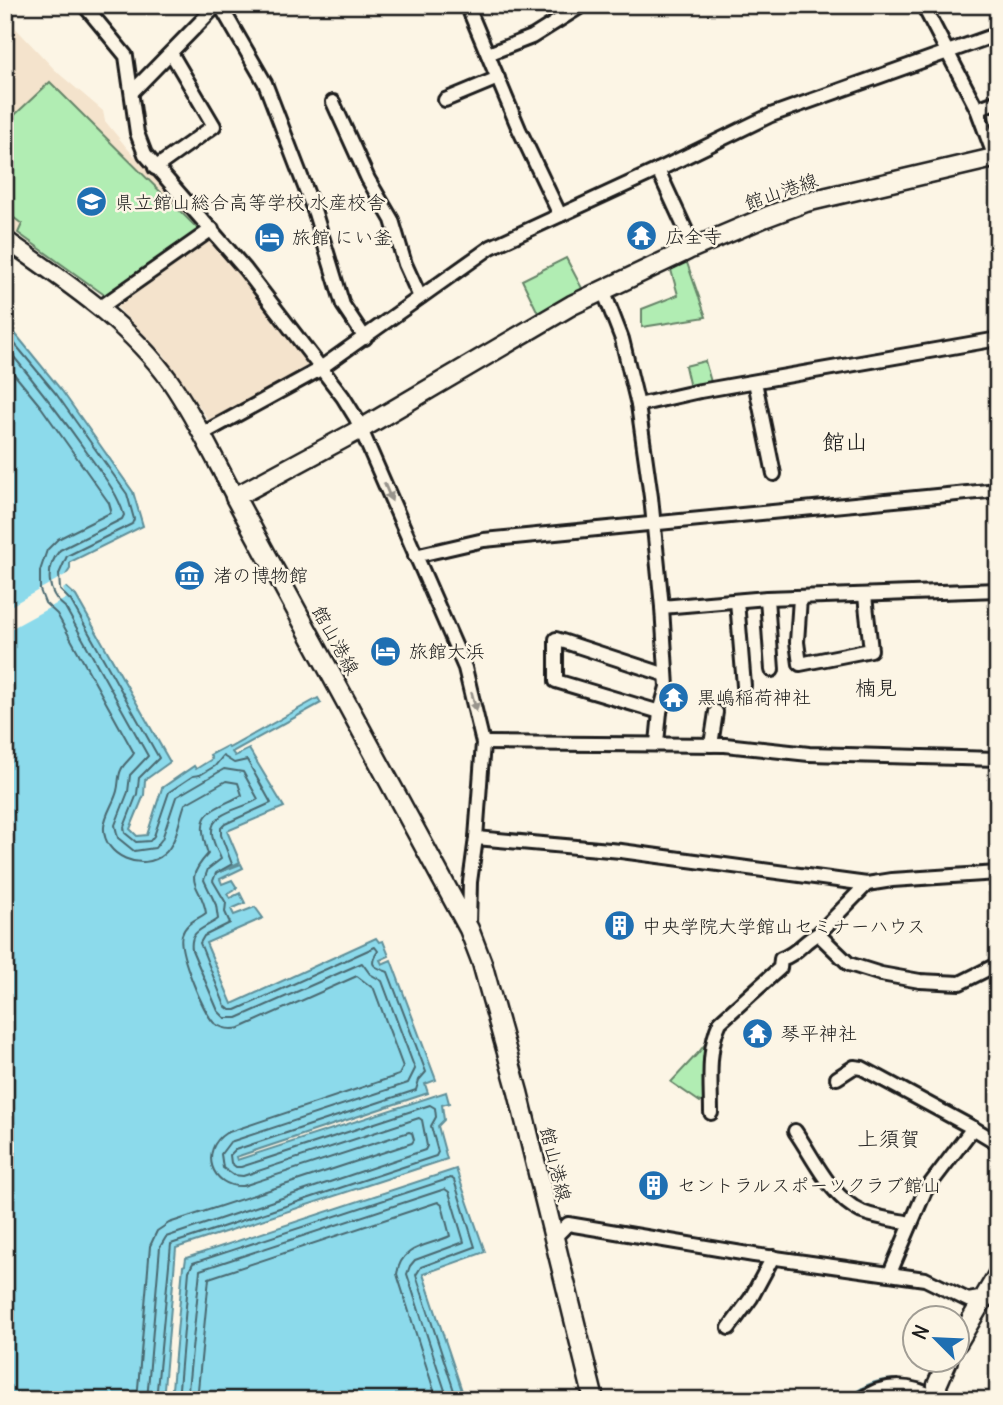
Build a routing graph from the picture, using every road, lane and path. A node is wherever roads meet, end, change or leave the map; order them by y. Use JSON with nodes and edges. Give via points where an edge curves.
{"nodes":[{"id":1,"x":84,"y":5,"type":"edge"},
{"id":2,"x":218,"y":5,"type":"edge"},
{"id":3,"x":467,"y":5,"type":"edge"},
{"id":4,"x":583,"y":5,"type":"edge"},
{"id":5,"x":923,"y":5,"type":"edge"},
{"id":6,"x":998,"y":34,"type":"edge"},
{"id":7,"x":171,"y":53,"type":"junction"},
{"id":8,"x":949,"y":53,"type":"junction"},
{"id":9,"x":488,"y":54,"type":"junction"},
{"id":10,"x":498,"y":78,"type":"junction"},
{"id":11,"x":132,"y":92,"type":"junction"},
{"id":12,"x":445,"y":100,"type":"dead end"},
{"id":13,"x":998,"y":101,"type":"edge"},
{"id":14,"x":333,"y":102,"type":"dead end"},
{"id":15,"x":977,"y":109,"type":"junction"},
{"id":16,"x":997,"y":159,"type":"edge"},
{"id":17,"x":155,"y":168,"type":"junction"},
{"id":18,"x":659,"y":170,"type":"junction"},
{"id":19,"x":560,"y":215,"type":"junction"},
{"id":20,"x":212,"y":229,"type":"junction"},
{"id":21,"x":5,"y":239,"type":"edge"},
{"id":22,"x":694,"y":248,"type":"junction"},
{"id":23,"x":603,"y":290,"type":"junction"},
{"id":24,"x":420,"y":297,"type":"junction"},
{"id":25,"x":101,"y":307,"type":"junction"},
{"id":26,"x":365,"y":338,"type":"junction"},
{"id":27,"x":998,"y":339,"type":"edge"},
{"id":28,"x":321,"y":366,"type":"junction"},
{"id":29,"x":755,"y":382,"type":"junction"},
{"id":30,"x":638,"y":405,"type":"junction"},
{"id":31,"x":361,"y":429,"type":"junction"},
{"id":32,"x":202,"y":435,"type":"junction"},
{"id":33,"x":774,"y":474,"type":"dead end"},
{"id":34,"x":998,"y":491,"type":"edge"},
{"id":35,"x":235,"y":498,"type":"junction"},
{"id":36,"x":654,"y":524,"type":"junction"},
{"id":37,"x":415,"y":556,"type":"junction"},
{"id":38,"x":998,"y":590,"type":"edge"},
{"id":39,"x":865,"y":596,"type":"junction"},
{"id":40,"x":767,"y":598,"type":"junction"},
{"id":41,"x":800,"y":598,"type":"junction"},
{"id":42,"x":737,"y":601,"type":"junction"},
{"id":43,"x":662,"y":607,"type":"junction"},
{"id":44,"x":772,"y":670,"type":"dead end"},
{"id":45,"x":666,"y":675,"type":"junction"},
{"id":46,"x":744,"y":686,"type":"dead end"},
{"id":47,"x":660,"y":712,"type":"junction"},
{"id":48,"x":716,"y":712,"type":"dead end"},
{"id":49,"x":483,"y":743,"type":"junction"},
{"id":50,"x":657,"y":743,"type":"junction"},
{"id":51,"x":711,"y":745,"type":"junction"},
{"id":52,"x":998,"y":759,"type":"edge"},
{"id":53,"x":476,"y":838,"type":"junction"},
{"id":54,"x":998,"y":873,"type":"edge"},
{"id":55,"x":867,"y":884,"type":"junction"},
{"id":56,"x":469,"y":929,"type":"junction"},
{"id":57,"x":818,"y":934,"type":"junction"},
{"id":58,"x":998,"y":964,"type":"edge"},
{"id":59,"x":837,"y":1078,"type":"dead end"},
{"id":60,"x":711,"y":1113,"type":"dead end"},
{"id":61,"x":973,"y":1128,"type":"junction"},
{"id":62,"x":796,"y":1131,"type":"dead end"},
{"id":63,"x":998,"y":1143,"type":"edge"},
{"id":64,"x":911,"y":1223,"type":"junction"},
{"id":65,"x":553,"y":1239,"type":"junction"},
{"id":66,"x":773,"y":1257,"type":"junction"},
{"id":67,"x":890,"y":1273,"type":"junction"},
{"id":68,"x":998,"y":1274,"type":"edge"},
{"id":69,"x":991,"y":1298,"type":"edge"},
{"id":70,"x":972,"y":1323,"type":"edge"},
{"id":71,"x":729,"y":1328,"type":"dead end"},
{"id":72,"x":943,"y":1374,"type":"edge"},
{"id":73,"x":937,"y":1394,"type":"edge"},
{"id":74,"x":594,"y":1400,"type":"edge"},
{"id":75,"x":860,"y":1400,"type":"edge"}],
"edges":[{"from":1,"to":11,"type":"street","via":[[126,56]]},
{"from":2,"to":7,"type":"street"},
{"from":2,"to":26,"type":"street","via":[[265,83],[315,212],[343,305]]},
{"from":3,"to":9,"type":"street"},
{"from":4,"to":9,"type":"street","via":[[532,37]]},
{"from":5,"to":8,"type":"street"},
{"from":6,"to":8,"type":"street"},
{"from":7,"to":11,"type":"street"},
{"from":7,"to":17,"type":"street","via":[[214,126]]},
{"from":8,"to":15,"type":"street"},
{"from":8,"to":18,"type":"street","via":[[771,115]]},
{"from":9,"to":10,"type":"street"},
{"from":10,"to":12,"type":"street"},
{"from":10,"to":19,"type":"street"},
{"from":11,"to":17,"type":"street","via":[[141,147]]},
{"from":13,"to":15,"type":"street"},
{"from":14,"to":24,"type":"street","via":[[393,220]]},
{"from":15,"to":16,"type":"street"},
{"from":16,"to":22,"type":"main road","name":"館山港線","via":[[806,202]]},
{"from":17,"to":20,"type":"street"},
{"from":18,"to":19,"type":"street"},
{"from":18,"to":22,"type":"street"},
{"from":19,"to":24,"type":"street","via":[[491,247]]},
{"from":20,"to":25,"type":"street"},
{"from":20,"to":28,"type":"street"},
{"from":21,"to":25,"type":"street"},
{"from":22,"to":23,"type":"main road","name":"館山港線"},
{"from":23,"to":30,"type":"street","via":[[622,339]]},
{"from":23,"to":31,"type":"main road","name":"館山港線"},
{"from":24,"to":26,"type":"street"},
{"from":25,"to":32,"type":"street","via":[[171,382]]},
{"from":26,"to":28,"type":"street"},
{"from":27,"to":29,"type":"street"},
{"from":28,"to":31,"type":"street"},
{"from":28,"to":32,"type":"street"},
{"from":29,"to":30,"type":"street"},
{"from":29,"to":33,"type":"street"},
{"from":30,"to":36,"type":"street"},
{"from":31,"to":35,"type":"main road","name":"館山港線"},
{"from":31,"to":37,"type":"street","one_way":true},
{"from":32,"to":35,"type":"street"},
{"from":34,"to":36,"type":"street"},
{"from":35,"to":56,"type":"main road","name":"館山港線"},
{"from":36,"to":37,"type":"street","via":[[484,540]]},
{"from":36,"to":43,"type":"street"},
{"from":37,"to":49,"type":"street","one_way":true,"via":[[465,668]]},
{"from":38,"to":39,"type":"street"},
{"from":39,"to":41,"type":"street"},
{"from":39,"to":41,"type":"street","via":[[871,650],[800,664]]},
{"from":40,"to":41,"type":"street"},
{"from":40,"to":42,"type":"street"},
{"from":40,"to":44,"type":"street"},
{"from":42,"to":43,"type":"street"},
{"from":42,"to":46,"type":"street"},
{"from":43,"to":45,"type":"street"},
{"from":45,"to":47,"type":"street"},
{"from":45,"to":47,"type":"street","via":[[556,639],[556,681]]},
{"from":47,"to":50,"type":"street"},
{"from":48,"to":51,"type":"street"},
{"from":49,"to":50,"type":"street"},
{"from":49,"to":53,"type":"street"},
{"from":50,"to":51,"type":"street"},
{"from":51,"to":52,"type":"street","via":[[809,754]]},
{"from":53,"to":55,"type":"street"},
{"from":53,"to":56,"type":"street"},
{"from":54,"to":55,"type":"street"},
{"from":55,"to":57,"type":"street"},
{"from":56,"to":65,"type":"main road","name":"館山港線","via":[[511,1067]]},
{"from":57,"to":58,"type":"street","via":[[849,964],[920,981],[960,983]]},
{"from":57,"to":60,"type":"street","via":[[794,954],[780,959],[780,968],[720,1022],[711,1063]]},
{"from":59,"to":61,"type":"street","via":[[854,1067],[862,1068]]},
{"from":61,"to":63,"type":"street"},
{"from":61,"to":64,"type":"street","via":[[925,1191]]},
{"from":62,"to":64,"type":"street","via":[[835,1192],[850,1205],[877,1217]]},
{"from":64,"to":67,"type":"street"},
{"from":65,"to":66,"type":"street","via":[[568,1224]]},
{"from":65,"to":74,"type":"main road","name":"館山港線"},
{"from":66,"to":67,"type":"street"},
{"from":66,"to":71,"type":"street"},
{"from":67,"to":69,"type":"street","via":[[925,1279],[968,1300]]},
{"from":68,"to":69,"type":"main road"},
{"from":69,"to":70,"type":"main road"},
{"from":72,"to":73,"type":"main road"},
{"from":73,"to":75,"type":"street","via":[[895,1385],[872,1391]]}]}
